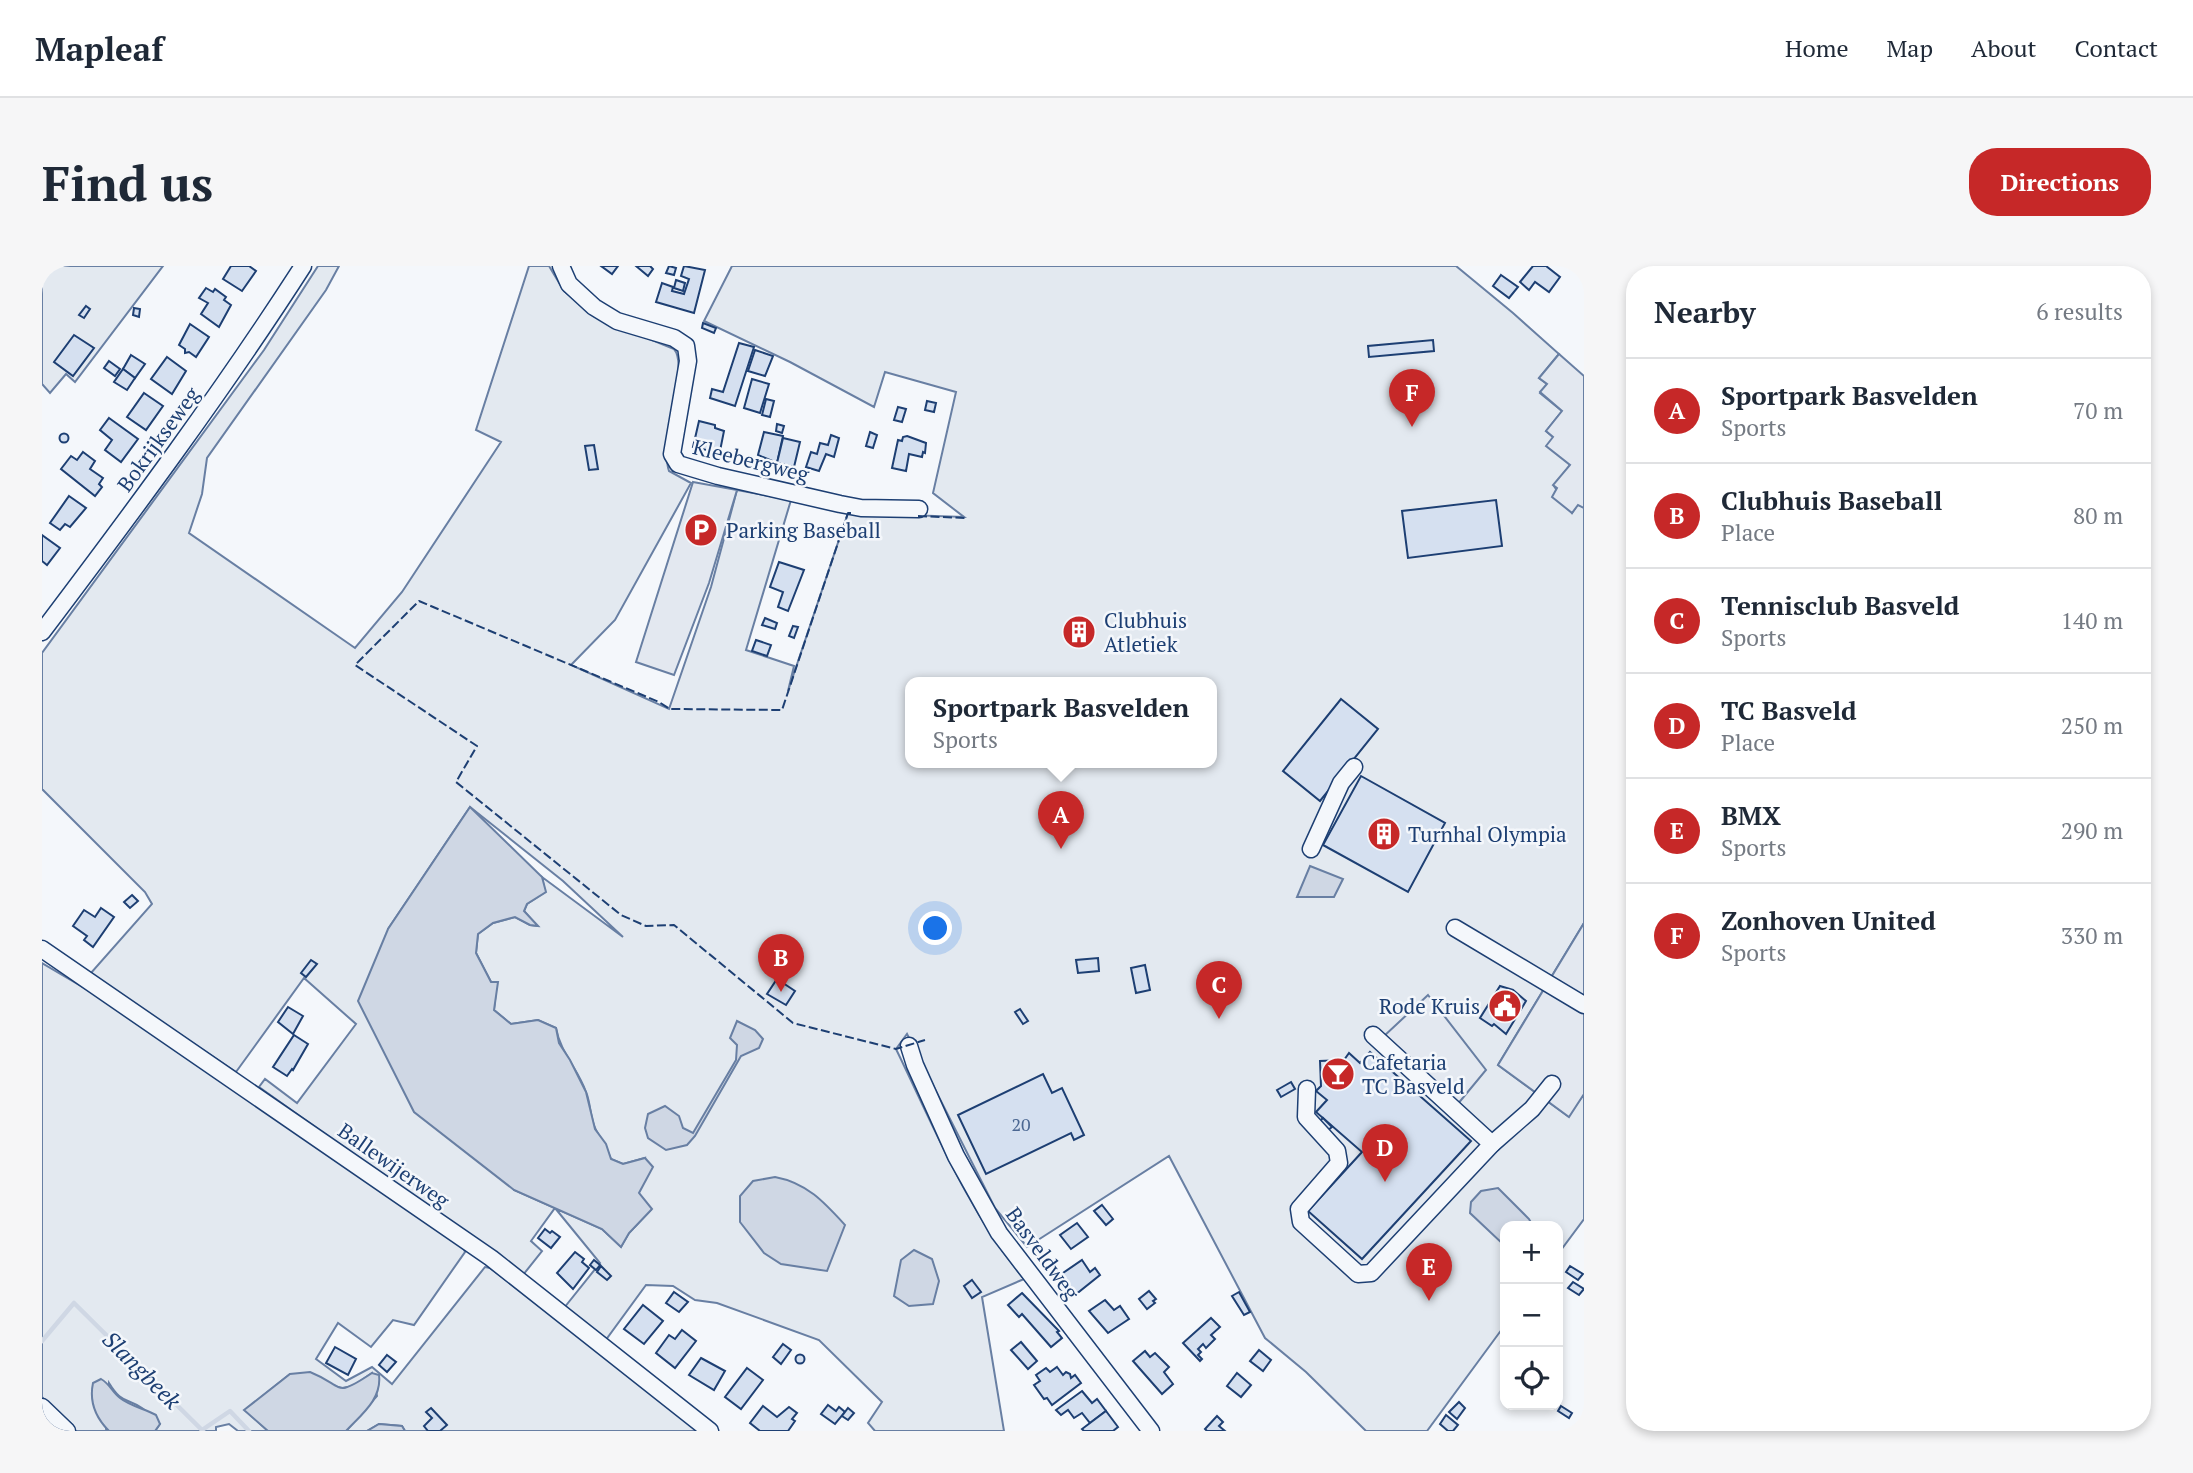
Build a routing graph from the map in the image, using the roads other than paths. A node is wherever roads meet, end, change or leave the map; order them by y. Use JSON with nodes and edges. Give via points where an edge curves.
{"nodes":[{"id":1,"x":303,"y":266,"type":"edge"},
{"id":2,"x":561,"y":266,"type":"edge"},
{"id":3,"x":919,"y":509,"type":"dead end"},
{"id":4,"x":42,"y":632,"type":"edge"},
{"id":5,"x":1354,"y":767,"type":"dead end"},
{"id":6,"x":1311,"y":849,"type":"dead end"},
{"id":7,"x":1455,"y":928,"type":"dead end"},
{"id":8,"x":42,"y":949,"type":"edge"},
{"id":9,"x":1584,"y":1005,"type":"edge"},
{"id":10,"x":1373,"y":1035,"type":"dead end"},
{"id":11,"x":909,"y":1046,"type":"dead end"},
{"id":12,"x":1552,"y":1084,"type":"dead end"},
{"id":13,"x":1307,"y":1089,"type":"dead end"},
{"id":14,"x":1492,"y":1144,"type":"junction"},
{"id":15,"x":42,"y":1407,"type":"edge"},
{"id":16,"x":67,"y":1431,"type":"edge"},
{"id":17,"x":710,"y":1431,"type":"edge"},
{"id":18,"x":1151,"y":1431,"type":"edge"}],
"edges":[{"from":1,"to":4,"type":"street","name":"Bokrijkseweg","via":[[204,412]]},
{"from":2,"to":3,"type":"street","name":"Kleebergweg","via":[[569,284],[593,307],[617,321],[674,338],[685,346],[688,361],[672,454],[678,464],[839,504]]},
{"from":5,"to":6,"type":"street","via":[[1341,783]]},
{"from":7,"to":9,"type":"street"},
{"from":8,"to":17,"type":"street","name":"Ballewijerweg","via":[[491,1258]]},
{"from":10,"to":14,"type":"street"},
{"from":11,"to":18,"type":"street","name":"Basveldweg","via":[[956,1156],[999,1233]]},
{"from":12,"to":14,"type":"street","via":[[1532,1110]]},
{"from":13,"to":14,"type":"street","via":[[1306,1117],[1337,1151],[1339,1163],[1299,1209],[1301,1222],[1358,1274],[1371,1273]]},
{"from":15,"to":16,"type":"street"}]}
